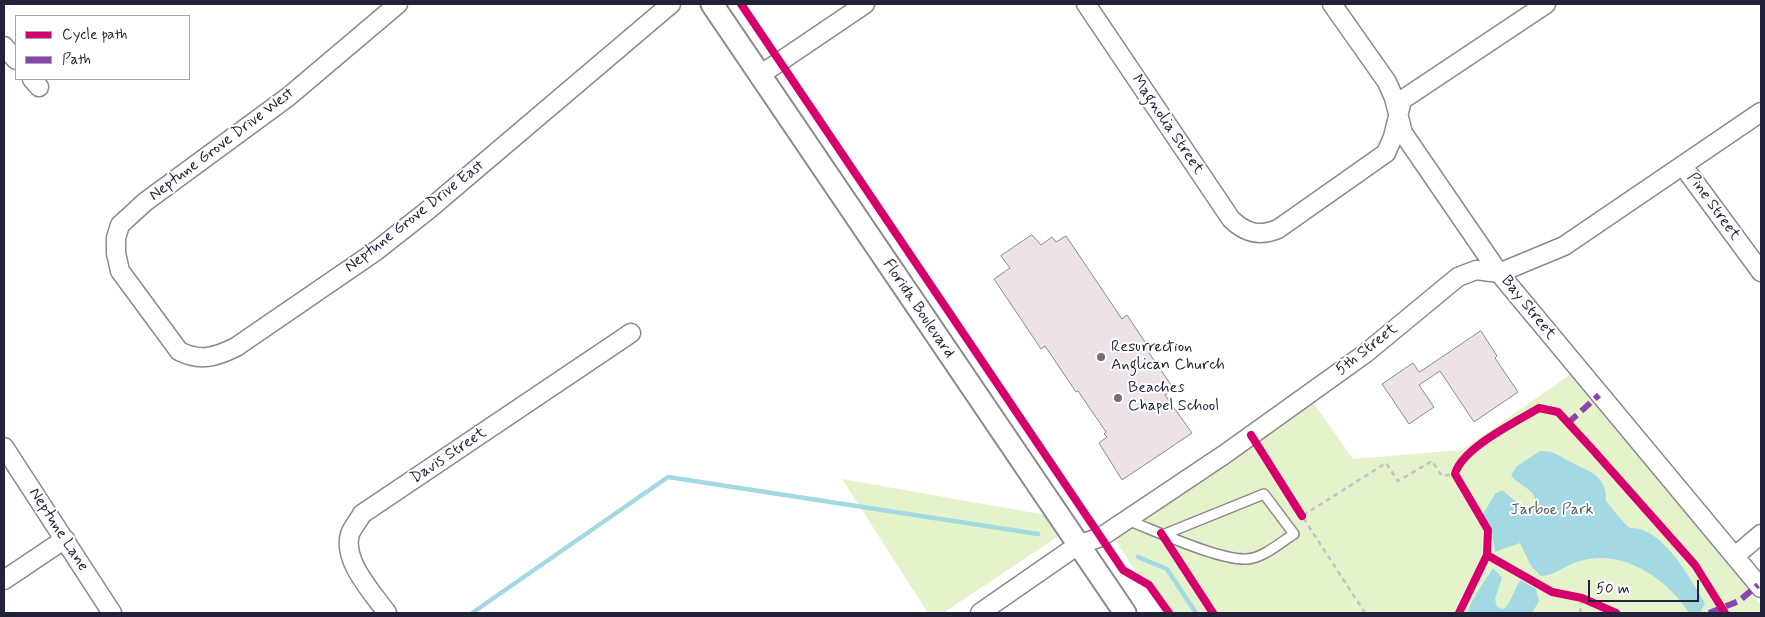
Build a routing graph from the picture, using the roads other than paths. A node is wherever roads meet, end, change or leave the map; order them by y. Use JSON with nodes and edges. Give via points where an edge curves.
{"nodes":[{"id":1,"x":398,"y":4,"type":"edge"},
{"id":2,"x":671,"y":4,"type":"edge"},
{"id":3,"x":712,"y":4,"type":"edge"},
{"id":4,"x":865,"y":4,"type":"edge"},
{"id":5,"x":1086,"y":4,"type":"edge"},
{"id":6,"x":1332,"y":4,"type":"edge"},
{"id":7,"x":1546,"y":4,"type":"edge"},
{"id":8,"x":4,"y":46,"type":"edge"},
{"id":9,"x":15,"y":59,"type":"edge"},
{"id":10,"x":760,"y":75,"type":"junction"},
{"id":11,"x":1761,"y":112,"type":"edge"},
{"id":12,"x":1398,"y":115,"type":"junction"},
{"id":13,"x":1683,"y":166,"type":"junction"},
{"id":14,"x":1761,"y":272,"type":"edge"},
{"id":15,"x":1499,"y":273,"type":"junction"},
{"id":16,"x":148,"y":312,"type":"joint"},
{"id":17,"x":631,"y":333,"type":"dead end"},
{"id":18,"x":4,"y":447,"type":"edge"},
{"id":19,"x":1127,"y":520,"type":"junction"},
{"id":20,"x":1166,"y":534,"type":"junction"},
{"id":21,"x":1761,"y":534,"type":"edge"},
{"id":22,"x":65,"y":539,"type":"junction"},
{"id":23,"x":1078,"y":545,"type":"junction"},
{"id":24,"x":1735,"y":556,"type":"junction"},
{"id":25,"x":4,"y":580,"type":"edge"},
{"id":26,"x":1761,"y":588,"type":"edge"},
{"id":27,"x":112,"y":613,"type":"edge"},
{"id":28,"x":387,"y":613,"type":"edge"},
{"id":29,"x":980,"y":613,"type":"edge"},
{"id":30,"x":1125,"y":613,"type":"edge"}],
"edges":[{"from":1,"to":16,"type":"street","name":"Neptune Grove Drive West","via":[[288,97],[145,202],[120,225],[116,238],[120,271]]},
{"from":2,"to":16,"type":"street","name":"Neptune Grove Drive East","via":[[412,223],[236,347],[217,357],[188,356],[173,346]]},
{"from":3,"to":10,"type":"street","name":"Florida Boulevard"},
{"from":4,"to":10,"type":"street"},
{"from":5,"to":12,"type":"street","name":"Magnolia Street","via":[[1239,227],[1259,234],[1278,229],[1386,153]]},
{"from":6,"to":12,"type":"street","name":"Bay Street","via":[[1387,82]]},
{"from":7,"to":12,"type":"street","via":[[1412,92],[1402,100]]},
{"from":8,"to":9,"type":"street"},
{"from":10,"to":23,"type":"street","name":"Florida Boulevard"},
{"from":11,"to":13,"type":"street","name":"5th Street"},
{"from":12,"to":15,"type":"street","name":"Bay Street","via":[[1403,133]]},
{"from":13,"to":14,"type":"street","name":"Pine Street"},
{"from":13,"to":15,"type":"street","name":"5th Street","via":[[1564,246]]},
{"from":15,"to":19,"type":"street","name":"5th Street","via":[[1476,270],[1458,277],[1366,353]]},
{"from":15,"to":24,"type":"street","name":"Bay Street"},
{"from":17,"to":28,"type":"street","name":"Davis Street","via":[[362,514],[350,534],[349,549],[354,565]]},
{"from":18,"to":22,"type":"street","name":"Neptune Lane"},
{"from":19,"to":20,"type":"lane"},
{"from":19,"to":23,"type":"street","name":"5th Street","via":[[1101,537]]},
{"from":20,"to":20,"type":"lane","via":[[1215,553],[1247,559],[1294,534],[1264,494]]},
{"from":21,"to":24,"type":"street"},
{"from":22,"to":25,"type":"street"},
{"from":22,"to":27,"type":"street","name":"Neptune Lane"},
{"from":23,"to":29,"type":"street","name":"5th Street"},
{"from":23,"to":30,"type":"street","name":"Florida Boulevard"},
{"from":24,"to":26,"type":"street","name":"Bay Street"}]}
